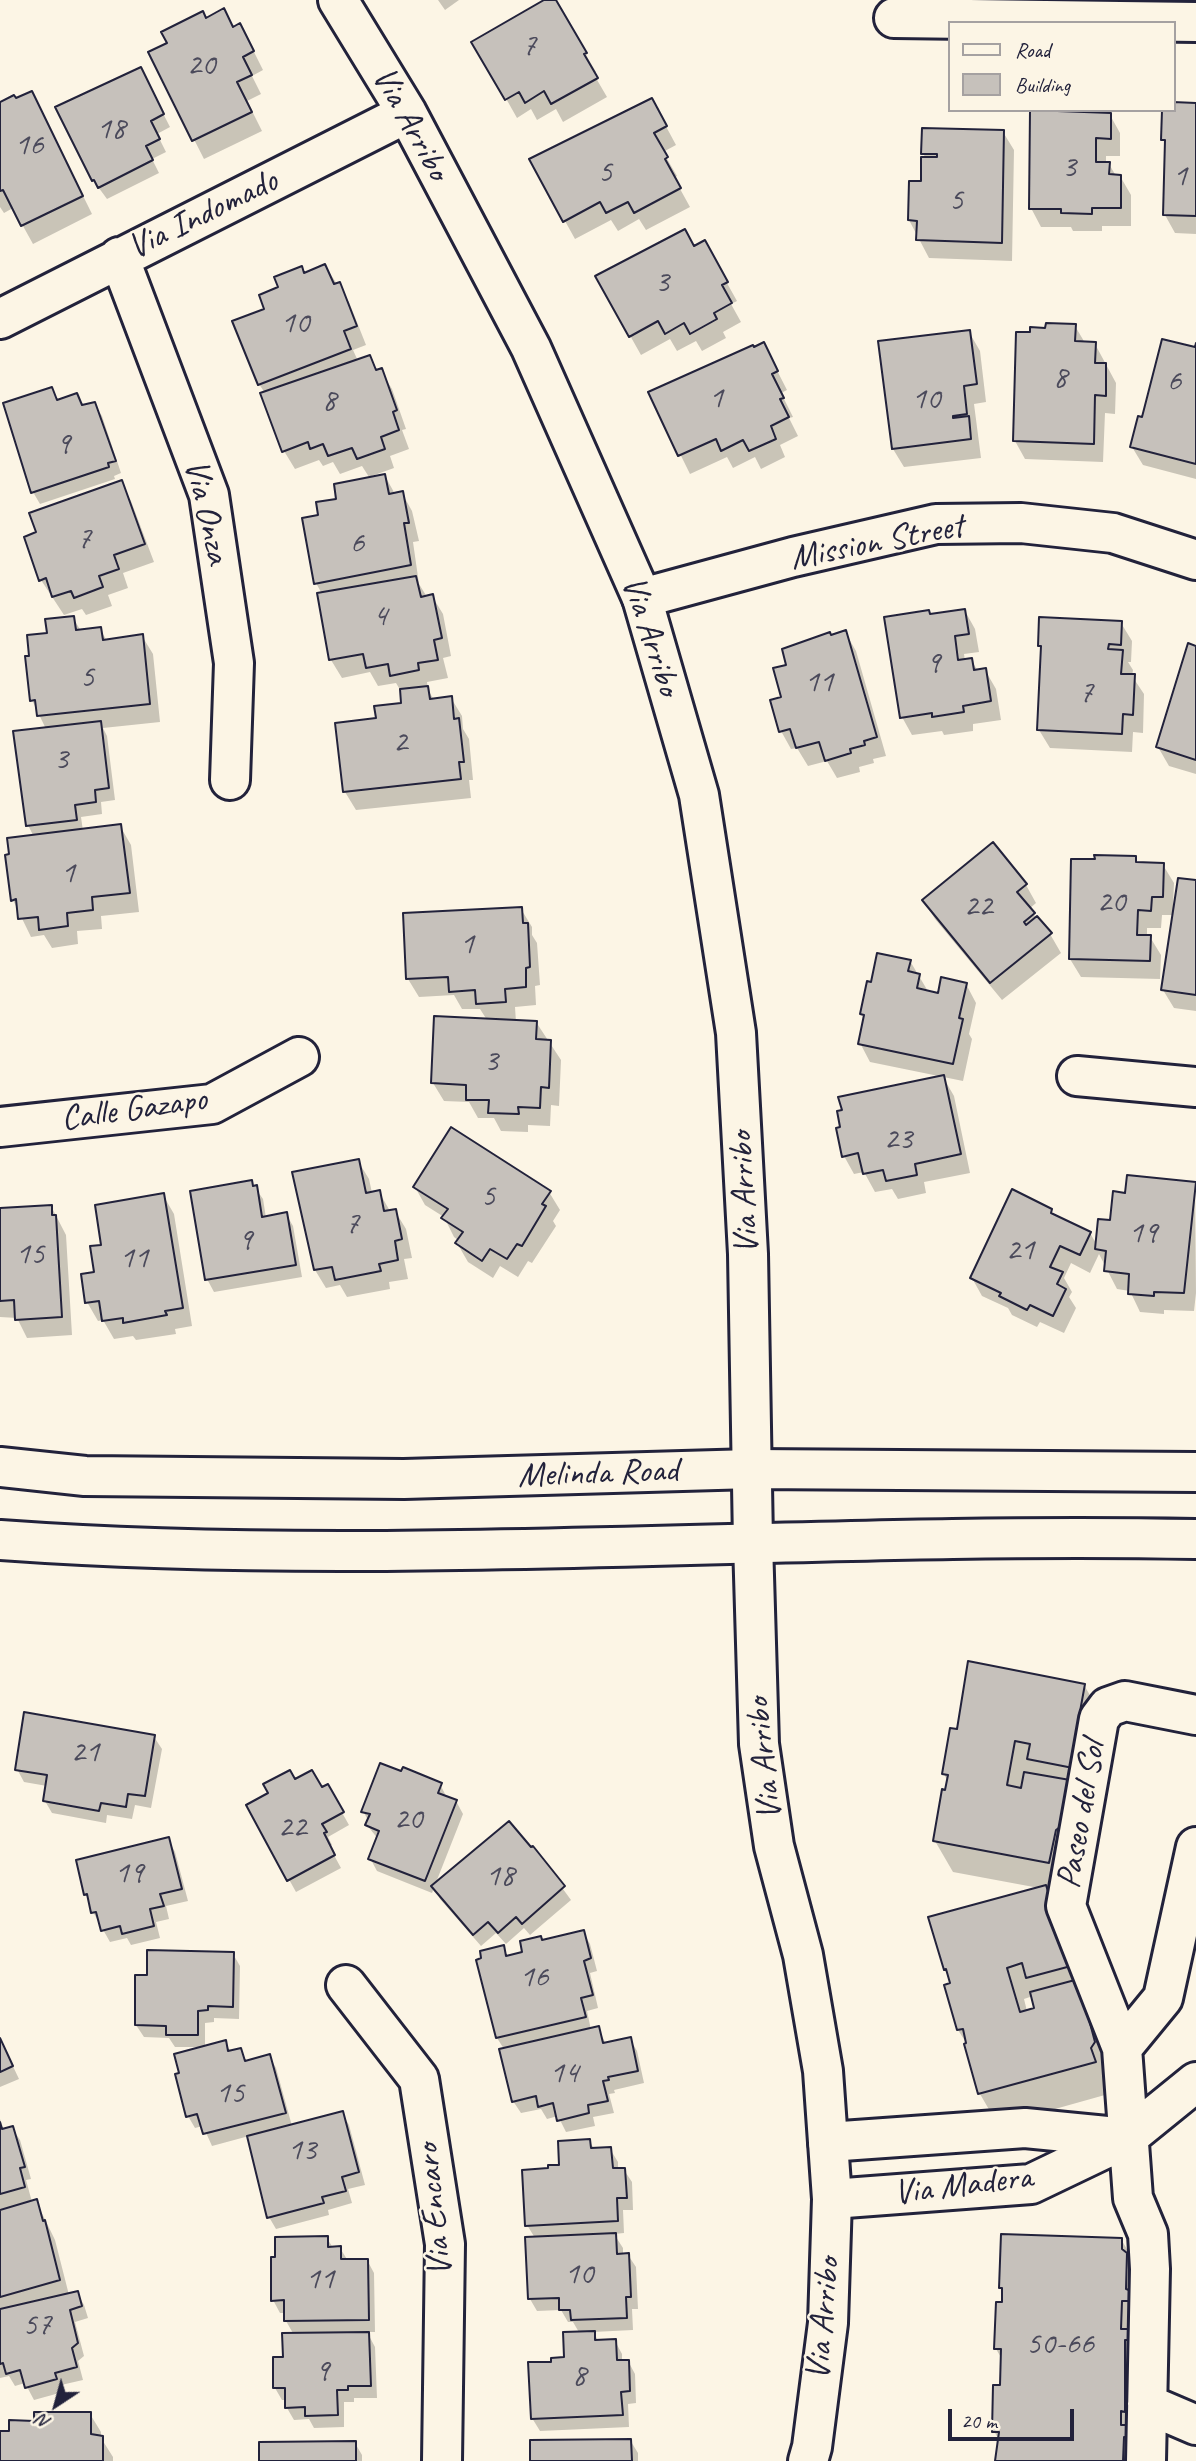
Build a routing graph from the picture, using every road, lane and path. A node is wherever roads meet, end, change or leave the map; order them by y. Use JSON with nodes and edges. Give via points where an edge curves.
{"nodes":[{"id":1,"x":338,"y":0,"type":"edge"},
{"id":2,"x":894,"y":18,"type":"dead end"},
{"id":3,"x":1120,"y":21,"type":"edge"},
{"id":4,"x":1175,"y":22,"type":"edge"},
{"id":5,"x":1196,"y":22,"type":"edge"},
{"id":6,"x":407,"y":113,"type":"junction"},
{"id":7,"x":119,"y":257,"type":"junction"},
{"id":8,"x":0,"y":319,"type":"edge"},
{"id":9,"x":1196,"y":560,"type":"edge"},
{"id":10,"x":642,"y":598,"type":"junction"},
{"id":11,"x":230,"y":780,"type":"dead end"},
{"id":12,"x":299,"y":1057,"type":"dead end"},
{"id":13,"x":1077,"y":1076,"type":"dead end"},
{"id":14,"x":1196,"y":1087,"type":"edge"},
{"id":15,"x":0,"y":1127,"type":"edge"},
{"id":16,"x":0,"y":1467,"type":"edge"},
{"id":17,"x":752,"y":1469,"type":"junction"},
{"id":18,"x":1196,"y":1472,"type":"edge"},
{"id":19,"x":1196,"y":1539,"type":"edge"},
{"id":20,"x":0,"y":1540,"type":"edge"},
{"id":21,"x":753,"y":1542,"type":"junction"},
{"id":22,"x":1196,"y":1716,"type":"edge"},
{"id":23,"x":1196,"y":1847,"type":"edge"},
{"id":24,"x":346,"y":1985,"type":"dead end"},
{"id":25,"x":1122,"y":2048,"type":"junction"},
{"id":26,"x":1196,"y":2082,"type":"edge"},
{"id":27,"x":1127,"y":2138,"type":"junction"},
{"id":28,"x":828,"y":2142,"type":"junction"},
{"id":29,"x":832,"y":2199,"type":"junction"},
{"id":30,"x":1147,"y":2404,"type":"junction"},
{"id":31,"x":1196,"y":2425,"type":"edge"},
{"id":32,"x":442,"y":2461,"type":"edge"},
{"id":33,"x":808,"y":2461,"type":"edge"},
{"id":34,"x":1146,"y":2461,"type":"edge"}],
"edges":[{"from":1,"to":6,"type":"street","name":"Via Arribo"},
{"from":2,"to":3,"type":"street"},
{"from":4,"to":5,"type":"street"},
{"from":6,"to":7,"type":"street","name":"Via Indomado"},
{"from":6,"to":10,"type":"street","name":"Via Arribo","via":[[531,348]]},
{"from":7,"to":8,"type":"street","name":"Via Indomado"},
{"from":7,"to":11,"type":"street","name":"Via Onza","via":[[209,495],[234,663]]},
{"from":9,"to":10,"type":"street","name":"Mission Street","via":[[1113,533],[1021,523],[936,524]]},
{"from":10,"to":17,"type":"street","name":"Via Arribo","via":[[699,795],[736,1033],[748,1254]]},
{"from":12,"to":15,"type":"street","name":"Calle Gazapo","via":[[212,1104]]},
{"from":13,"to":14,"type":"street"},
{"from":16,"to":17,"type":"street","name":"Melinda Road","via":[[85,1476],[390,1479]]},
{"from":17,"to":18,"type":"street","name":"Melinda Road"},
{"from":17,"to":21,"type":"street","name":"Via Arribo"},
{"from":19,"to":21,"type":"street","name":"Melinda Road"},
{"from":20,"to":21,"type":"street","name":"Melinda Road","via":[[270,1550]]},
{"from":21,"to":28,"type":"street","name":"Via Arribo","via":[[759,1744],[774,1846],[803,1955],[823,2071]]},
{"from":22,"to":25,"type":"street","name":"Paseo del Sol","via":[[1125,1701],[1108,1707],[1099,1719],[1066,1906]]},
{"from":23,"to":25,"type":"street","via":[[1163,1998]]},
{"from":24,"to":32,"type":"street","name":"Via Encaro","via":[[419,2079],[445,2244]]},
{"from":25,"to":27,"type":"street","name":"Paseo del Sol"},
{"from":26,"to":27,"type":"street","name":"Via Madera"},
{"from":27,"to":28,"type":"street","name":"Via Madera","via":[[1025,2128]]},
{"from":27,"to":29,"type":"street","name":"Via Madera","via":[[1031,2184]]},
{"from":27,"to":30,"type":"street","name":"Paseo del Sol","via":[[1133,2198],[1148,2234]]},
{"from":28,"to":29,"type":"street","name":"Via Arribo"},
{"from":29,"to":33,"type":"street","name":"Via Arribo","via":[[828,2323]]},
{"from":30,"to":31,"type":"street"},
{"from":30,"to":34,"type":"street","name":"Paseo del Sol"}]}
